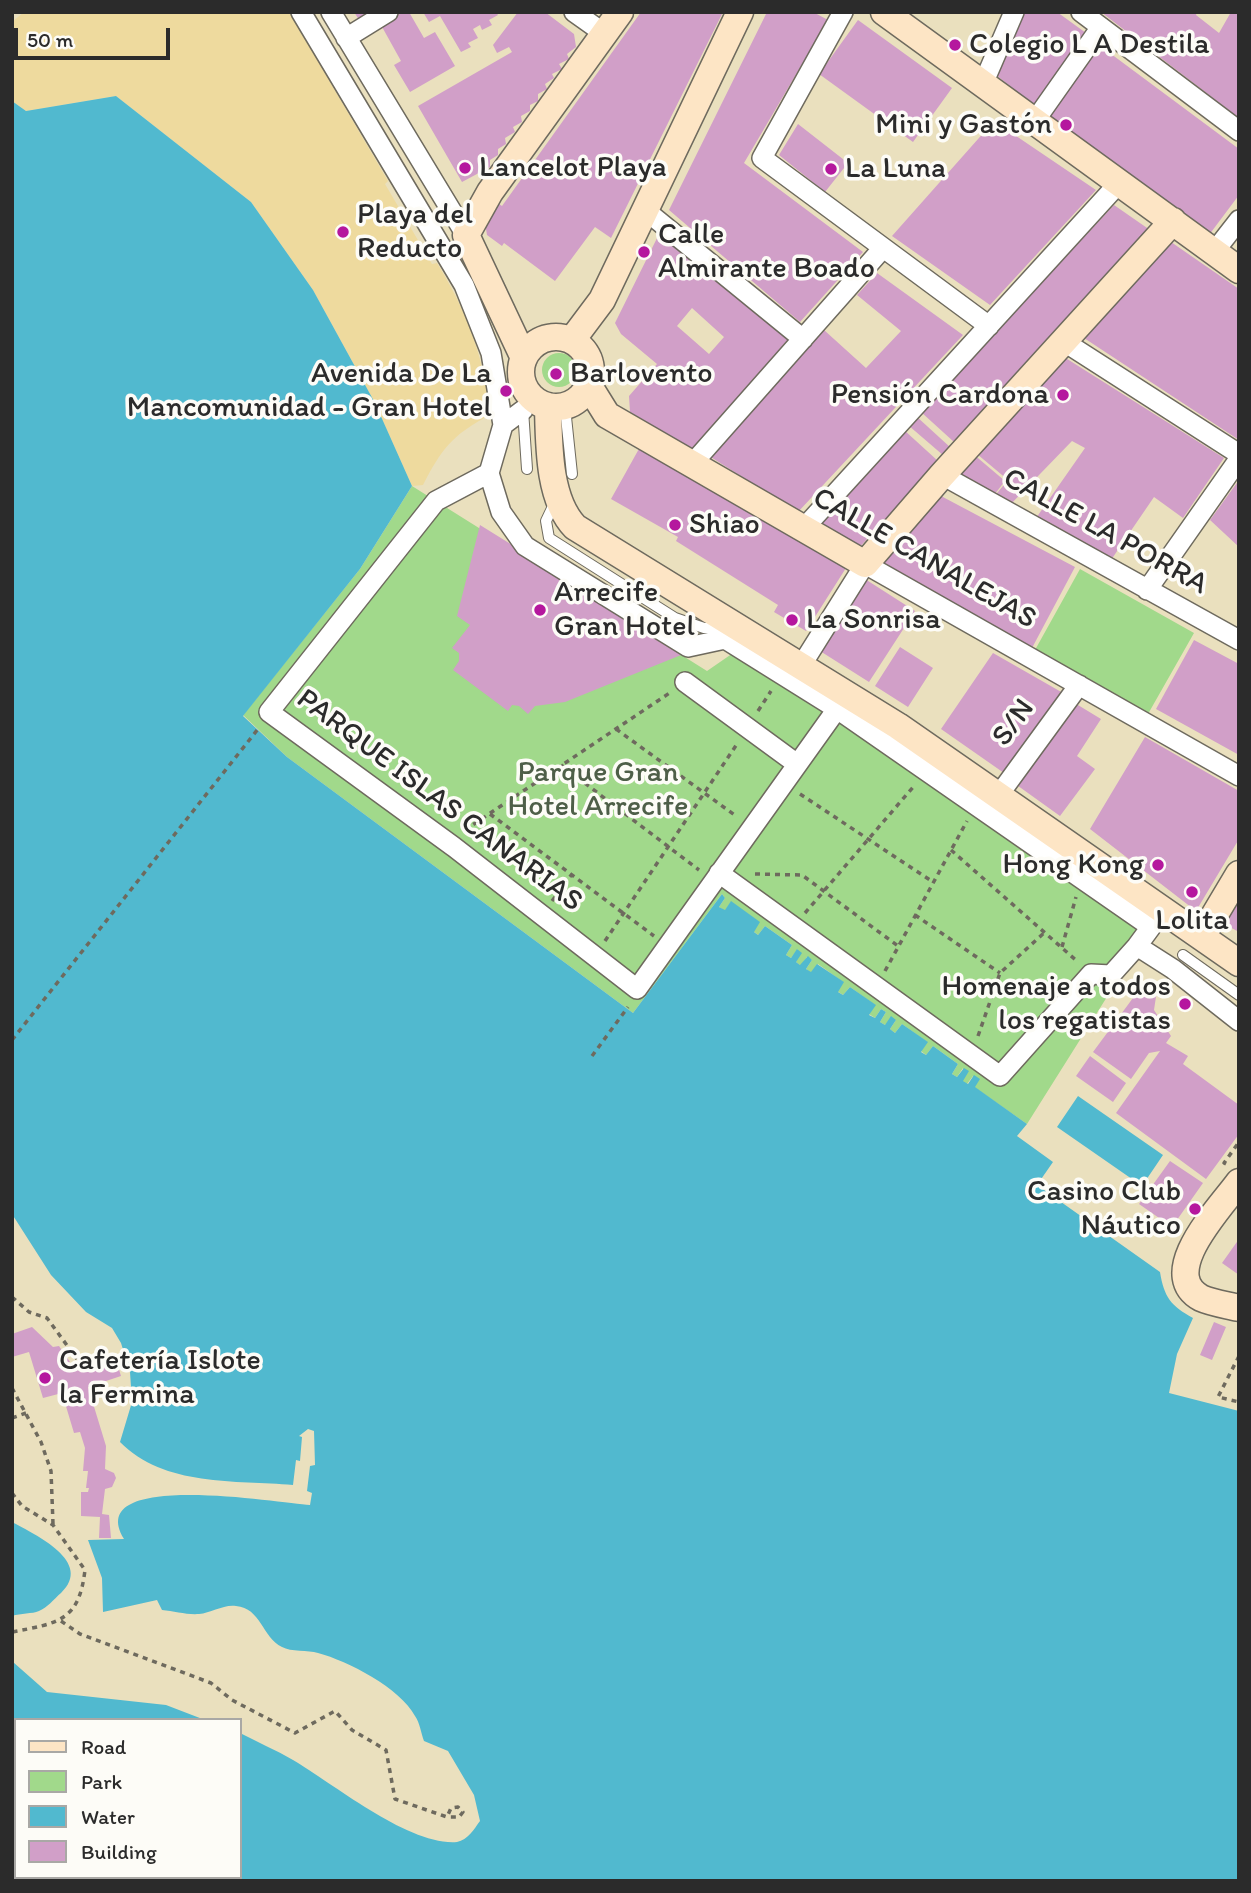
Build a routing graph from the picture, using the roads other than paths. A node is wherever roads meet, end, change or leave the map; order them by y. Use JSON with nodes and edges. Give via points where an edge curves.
{"nodes":[{"id":1,"x":301,"y":12,"type":"edge"},
{"id":2,"x":331,"y":12,"type":"edge"},
{"id":3,"x":388,"y":12,"type":"edge"},
{"id":4,"x":574,"y":12,"type":"edge"},
{"id":5,"x":740,"y":12,"type":"edge"},
{"id":6,"x":843,"y":12,"type":"edge"},
{"id":7,"x":884,"y":12,"type":"edge"},
{"id":8,"x":1014,"y":12,"type":"edge"},
{"id":9,"x":1081,"y":12,"type":"edge"},
{"id":10,"x":612,"y":23,"type":"edge"},
{"id":11,"x":1101,"y":27,"type":"junction"},
{"id":12,"x":346,"y":38,"type":"junction"},
{"id":13,"x":983,"y":84,"type":"junction"},
{"id":14,"x":1034,"y":122,"type":"junction"},
{"id":15,"x":1239,"y":131,"type":"edge"},
{"id":16,"x":1119,"y":183,"type":"junction"},
{"id":17,"x":645,"y":209,"type":"junction"},
{"id":18,"x":1239,"y":220,"type":"edge"},
{"id":19,"x":1173,"y":221,"type":"junction"},
{"id":20,"x":466,"y":235,"type":"junction"},
{"id":21,"x":883,"y":248,"type":"junction"},
{"id":22,"x":1214,"y":252,"type":"junction"},
{"id":23,"x":1239,"y":270,"type":"edge"},
{"id":24,"x":989,"y":326,"type":"junction"},
{"id":25,"x":803,"y":339,"type":"junction"},
{"id":26,"x":572,"y":340,"type":"junction"},
{"id":27,"x":1063,"y":341,"type":"junction"},
{"id":28,"x":524,"y":358,"type":"junction"},
{"id":29,"x":552,"y":400,"type":"junction"},
{"id":30,"x":503,"y":425,"type":"junction"},
{"id":31,"x":1239,"y":456,"type":"edge"},
{"id":32,"x":693,"y":463,"type":"junction"},
{"id":33,"x":527,"y":469,"type":"dead end"},
{"id":34,"x":489,"y":473,"type":"junction"},
{"id":35,"x":572,"y":474,"type":"dead end"},
{"id":36,"x":942,"y":475,"type":"junction"},
{"id":37,"x":804,"y":528,"type":"junction"},
{"id":38,"x":865,"y":564,"type":"junction"},
{"id":39,"x":1147,"y":590,"type":"junction"},
{"id":40,"x":1239,"y":640,"type":"edge"},
{"id":41,"x":792,"y":670,"type":"junction"},
{"id":42,"x":685,"y":682,"type":"road end"},
{"id":43,"x":1079,"y":685,"type":"junction"},
{"id":44,"x":837,"y":709,"type":"junction"},
{"id":45,"x":797,"y":764,"type":"junction"},
{"id":46,"x":1239,"y":776,"type":"edge"},
{"id":47,"x":987,"y":800,"type":"junction"},
{"id":48,"x":1239,"y":874,"type":"edge"},
{"id":49,"x":716,"y":877,"type":"junction"},
{"id":50,"x":1202,"y":936,"type":"junction"},
{"id":51,"x":1137,"y":946,"type":"junction"},
{"id":52,"x":1183,"y":955,"type":"dead end"},
{"id":53,"x":1239,"y":963,"type":"edge"},
{"id":54,"x":1239,"y":995,"type":"edge"},
{"id":55,"x":1239,"y":1021,"type":"edge"},
{"id":56,"x":1239,"y":1182,"type":"edge"},
{"id":57,"x":1239,"y":1308,"type":"edge"}],
"edges":[{"from":1,"to":30,"type":"street","via":[[464,285],[491,353]]},
{"from":2,"to":12,"type":"street"},
{"from":3,"to":12,"type":"street"},
{"from":4,"to":10,"type":"street"},
{"from":5,"to":17,"type":"main road"},
{"from":6,"to":21,"type":"street","via":[[762,158]]},
{"from":7,"to":13,"type":"main road"},
{"from":8,"to":13,"type":"street"},
{"from":9,"to":11,"type":"street"},
{"from":10,"to":20,"type":"main road","via":[[490,192]]},
{"from":11,"to":14,"type":"street"},
{"from":11,"to":15,"type":"street"},
{"from":12,"to":20,"type":"street"},
{"from":13,"to":14,"type":"main road"},
{"from":14,"to":16,"type":"main road"},
{"from":16,"to":19,"type":"main road"},
{"from":16,"to":24,"type":"street"},
{"from":17,"to":25,"type":"street"},
{"from":17,"to":26,"type":"main road","via":[[602,300]]},
{"from":18,"to":22,"type":"street"},
{"from":19,"to":22,"type":"main road"},
{"from":19,"to":27,"type":"main road"},
{"from":20,"to":28,"type":"main road"},
{"from":21,"to":24,"type":"street"},
{"from":21,"to":25,"type":"street"},
{"from":22,"to":23,"type":"main road"},
{"from":24,"to":37,"type":"street"},
{"from":25,"to":32,"type":"street"},
{"from":26,"to":28,"type":"main road","via":[[548,337],[530,348]]},
{"from":26,"to":29,"type":"main road","via":[[591,364]]},
{"from":27,"to":31,"type":"street"},
{"from":27,"to":36,"type":"main road"},
{"from":28,"to":29,"type":"main road","via":[[522,381]]},
{"from":29,"to":30,"type":"street"},
{"from":29,"to":32,"type":"main road","name":"CALLE CANALEJAS","via":[[607,415]]},
{"from":29,"to":33,"type":"lane"},
{"from":29,"to":35,"type":"lane","via":[[566,417]]},
{"from":29,"to":41,"type":"main road","via":[[557,498],[563,515],[575,527],[740,628]]},
{"from":30,"to":34,"type":"street"},
{"from":31,"to":39,"type":"street"},
{"from":32,"to":37,"type":"main road","name":"CALLE CANALEJAS"},
{"from":34,"to":41,"type":"street","via":[[501,512],[525,546],[688,647],[724,639]]},
{"from":34,"to":49,"type":"street","name":"PARQUE ISLAS CANARIAS","via":[[436,501],[269,712],[448,842],[637,989]]},
{"from":36,"to":38,"type":"main road"},
{"from":36,"to":39,"type":"street","name":"CALLE LA PORRA"},
{"from":37,"to":38,"type":"main road","name":"CALLE CANALEJAS"},
{"from":38,"to":41,"type":"street"},
{"from":38,"to":43,"type":"street","name":"CALLE CANALEJAS"},
{"from":39,"to":40,"type":"street","name":"CALLE LA PORRA"},
{"from":41,"to":44,"type":"street"},
{"from":41,"to":47,"type":"main road","via":[[898,726]]},
{"from":42,"to":45,"type":"street"},
{"from":43,"to":46,"type":"street","name":"CALLE CANALEJAS"},
{"from":43,"to":47,"type":"street","name":"S/N"},
{"from":44,"to":45,"type":"street"},
{"from":44,"to":47,"type":"street","via":[[927,771]]},
{"from":45,"to":49,"type":"street"},
{"from":47,"to":50,"type":"main road"},
{"from":47,"to":51,"type":"street","via":[[1081,878],[1151,927]]},
{"from":48,"to":50,"type":"main road"},
{"from":49,"to":51,"type":"street","via":[[794,926],[1000,1076],[1091,974],[1111,975]]},
{"from":50,"to":53,"type":"main road"},
{"from":51,"to":55,"type":"street"},
{"from":52,"to":54,"type":"lane"},
{"from":56,"to":57,"type":"main road","via":[[1186,1258],[1184,1272],[1201,1298]]}]}
